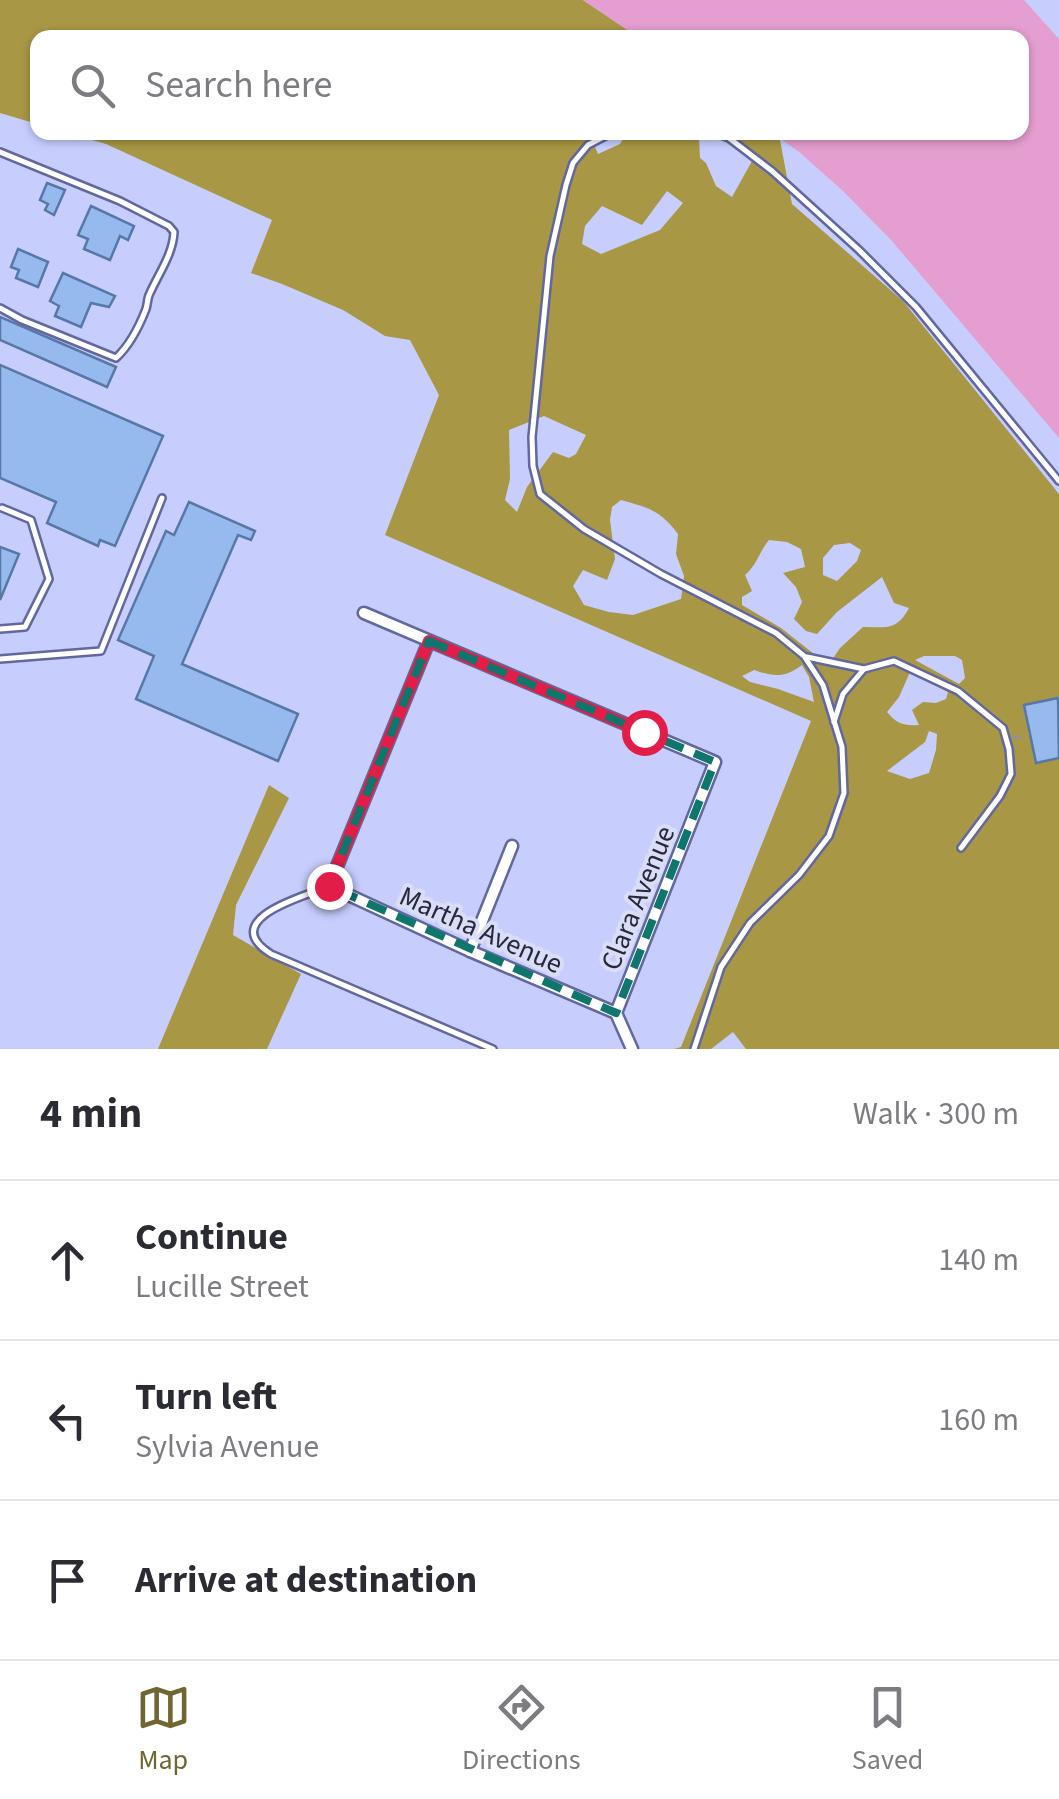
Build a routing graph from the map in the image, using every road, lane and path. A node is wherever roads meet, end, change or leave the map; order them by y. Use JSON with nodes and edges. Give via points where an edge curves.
{"nodes":[{"id":1,"x":598,"y":140,"type":"edge"},
{"id":2,"x":733,"y":140,"type":"edge"},
{"id":3,"x":0,"y":152,"type":"edge"},
{"id":4,"x":0,"y":308,"type":"edge"},
{"id":5,"x":1059,"y":481,"type":"edge"},
{"id":6,"x":162,"y":498,"type":"dead end"},
{"id":7,"x":2,"y":508,"type":"edge"},
{"id":8,"x":364,"y":613,"type":"dead end"},
{"id":9,"x":0,"y":628,"type":"edge"},
{"id":10,"x":429,"y":641,"type":"junction"},
{"id":11,"x":804,"y":656,"type":"junction"},
{"id":12,"x":0,"y":659,"type":"edge"},
{"id":13,"x":864,"y":669,"type":"junction"},
{"id":14,"x":834,"y":722,"type":"junction"},
{"id":15,"x":1030,"y":733,"type":"dead end"},
{"id":16,"x":1006,"y":740,"type":"junction"},
{"id":17,"x":512,"y":846,"type":"dead end"},
{"id":18,"x":960,"y":848,"type":"dead end"},
{"id":19,"x":329,"y":886,"type":"junction"},
{"id":20,"x":470,"y":952,"type":"junction"},
{"id":21,"x":616,"y":1014,"type":"junction"},
{"id":22,"x":493,"y":1049,"type":"edge"},
{"id":23,"x":632,"y":1049,"type":"edge"},
{"id":24,"x":694,"y":1049,"type":"edge"}],
"edges":[{"from":1,"to":11,"type":"lane","via":[[573,163],[550,256],[532,437],[540,494],[584,529],[776,633]]},
{"from":2,"to":5,"type":"lane","via":[[916,306]]},
{"from":3,"to":4,"type":"lane","via":[[120,201],[174,232],[128,347],[116,358]]},
{"from":6,"to":12,"type":"lane","via":[[101,651]]},
{"from":7,"to":9,"type":"lane","via":[[31,520],[49,579],[26,627]]},
{"from":8,"to":10,"type":"street"},
{"from":10,"to":19,"type":"street"},
{"from":10,"to":21,"type":"street","name":"Clara Avenue","via":[[716,762]]},
{"from":11,"to":13,"type":"lane"},
{"from":11,"to":14,"type":"lane","via":[[823,685]]},
{"from":13,"to":14,"type":"lane","via":[[843,694]]},
{"from":13,"to":16,"type":"lane","via":[[894,661],[929,676],[985,712]]},
{"from":14,"to":24,"type":"lane","via":[[844,793],[829,836],[750,922],[721,967]]},
{"from":15,"to":16,"type":"path"},
{"from":16,"to":18,"type":"lane","via":[[1011,774]]},
{"from":17,"to":20,"type":"street"},
{"from":19,"to":20,"type":"street","name":"Martha Avenue"},
{"from":19,"to":22,"type":"lane","via":[[267,911],[256,924],[260,947]]},
{"from":20,"to":21,"type":"street","name":"Martha Avenue"},
{"from":21,"to":23,"type":"street","name":"Clara Avenue"}]}
